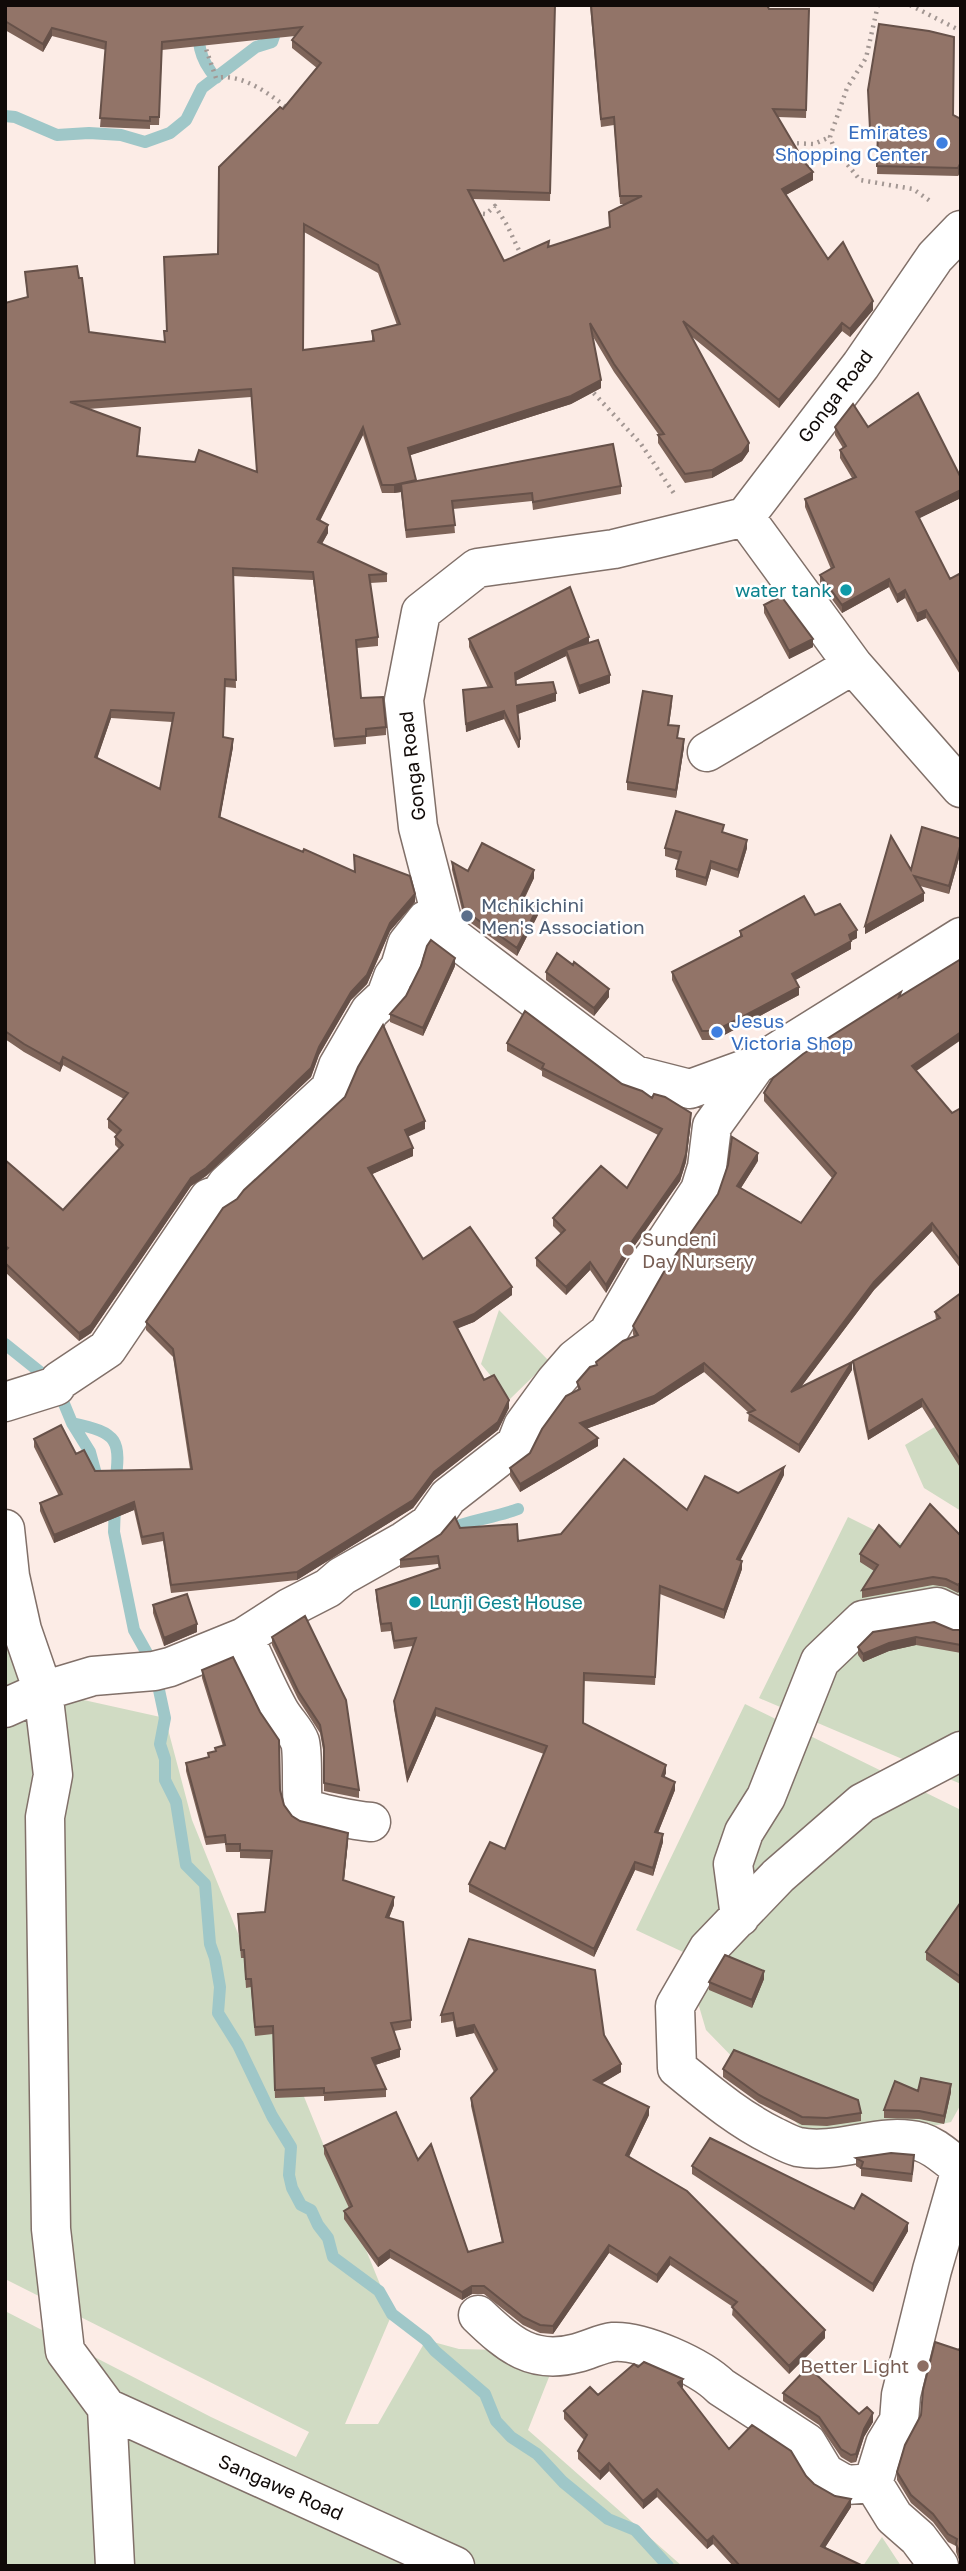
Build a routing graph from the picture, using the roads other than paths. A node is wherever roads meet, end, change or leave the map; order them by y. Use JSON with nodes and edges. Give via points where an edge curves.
{"nodes":[{"id":1,"x":951,"y":220,"type":"edge"},
{"id":2,"x":745,"y":517,"type":"junction"},
{"id":3,"x":853,"y":665,"type":"junction"},
{"id":4,"x":708,"y":752,"type":"dead end"},
{"id":5,"x":961,"y":788,"type":"edge"},
{"id":6,"x":445,"y":931,"type":"junction"},
{"id":7,"x":961,"y":937,"type":"edge"},
{"id":8,"x":756,"y":1065,"type":"junction"},
{"id":9,"x":5,"y":1402,"type":"edge"},
{"id":10,"x":5,"y":1529,"type":"edge"},
{"id":11,"x":961,"y":1618,"type":"edge"},
{"id":12,"x":244,"y":1637,"type":"junction"},
{"id":13,"x":43,"y":1691,"type":"junction"},
{"id":14,"x":5,"y":1708,"type":"edge"},
{"id":15,"x":961,"y":1751,"type":"edge"},
{"id":16,"x":372,"y":1822,"type":"dead end"},
{"id":17,"x":740,"y":1917,"type":"junction"},
{"id":18,"x":961,"y":2169,"type":"edge"},
{"id":19,"x":946,"y":2277,"type":"edge"},
{"id":20,"x":478,"y":2315,"type":"dead end"},
{"id":21,"x":107,"y":2408,"type":"junction"},
{"id":22,"x":873,"y":2483,"type":"junction"},
{"id":23,"x":115,"y":2566,"type":"edge"},
{"id":24,"x":455,"y":2566,"type":"edge"},
{"id":25,"x":939,"y":2566,"type":"edge"}],
"edges":[{"from":1,"to":2,"type":"street","name":"Gonga Road","via":[[935,257],[861,365]]},
{"from":2,"to":3,"type":"street"},
{"from":2,"to":6,"type":"street","name":"Gonga Road","via":[[614,549],[477,568],[421,612],[404,699],[418,827]]},
{"from":3,"to":4,"type":"street"},
{"from":3,"to":5,"type":"street"},
{"from":6,"to":8,"type":"street","via":[[635,1075],[690,1089]]},
{"from":6,"to":9,"type":"street","via":[[426,920],[407,944],[386,996],[370,1011],[330,1089],[220,1194],[209,1198],[107,1349],[55,1386]]},
{"from":7,"to":8,"type":"street"},
{"from":8,"to":12,"type":"street","via":[[712,1126],[700,1190],[647,1266],[608,1334],[575,1359],[555,1382],[523,1426],[516,1444],[448,1497],[429,1524]]},
{"from":10,"to":13,"type":"street","via":[[22,1630]]},
{"from":11,"to":17,"type":"street","via":[[937,1607],[863,1620],[820,1661],[766,1797],[744,1832],[733,1864]]},
{"from":12,"to":13,"type":"street","via":[[154,1671],[93,1676]]},
{"from":12,"to":16,"type":"street","via":[[300,1742],[304,1806],[314,1813]]},
{"from":13,"to":14,"type":"street"},
{"from":13,"to":21,"type":"street","via":[[53,1775],[45,1817],[51,2229],[65,2351]]},
{"from":15,"to":17,"type":"street","via":[[862,1803],[778,1876]]},
{"from":17,"to":18,"type":"street","via":[[708,1949],[676,2006],[677,2068],[747,2123],[795,2146],[823,2150],[873,2140],[920,2141]]},
{"from":18,"to":19,"type":"street"},
{"from":19,"to":22,"type":"street","via":[[901,2395],[899,2421],[885,2444]]},
{"from":20,"to":22,"type":"street","via":[[500,2336],[531,2355],[558,2359],[613,2342],[664,2353],[712,2378],[807,2443],[825,2473],[846,2485]]},
{"from":21,"to":23,"type":"street"},
{"from":21,"to":24,"type":"street","name":"Sangawe Road"},
{"from":22,"to":25,"type":"street","via":[[894,2517]]}]}
